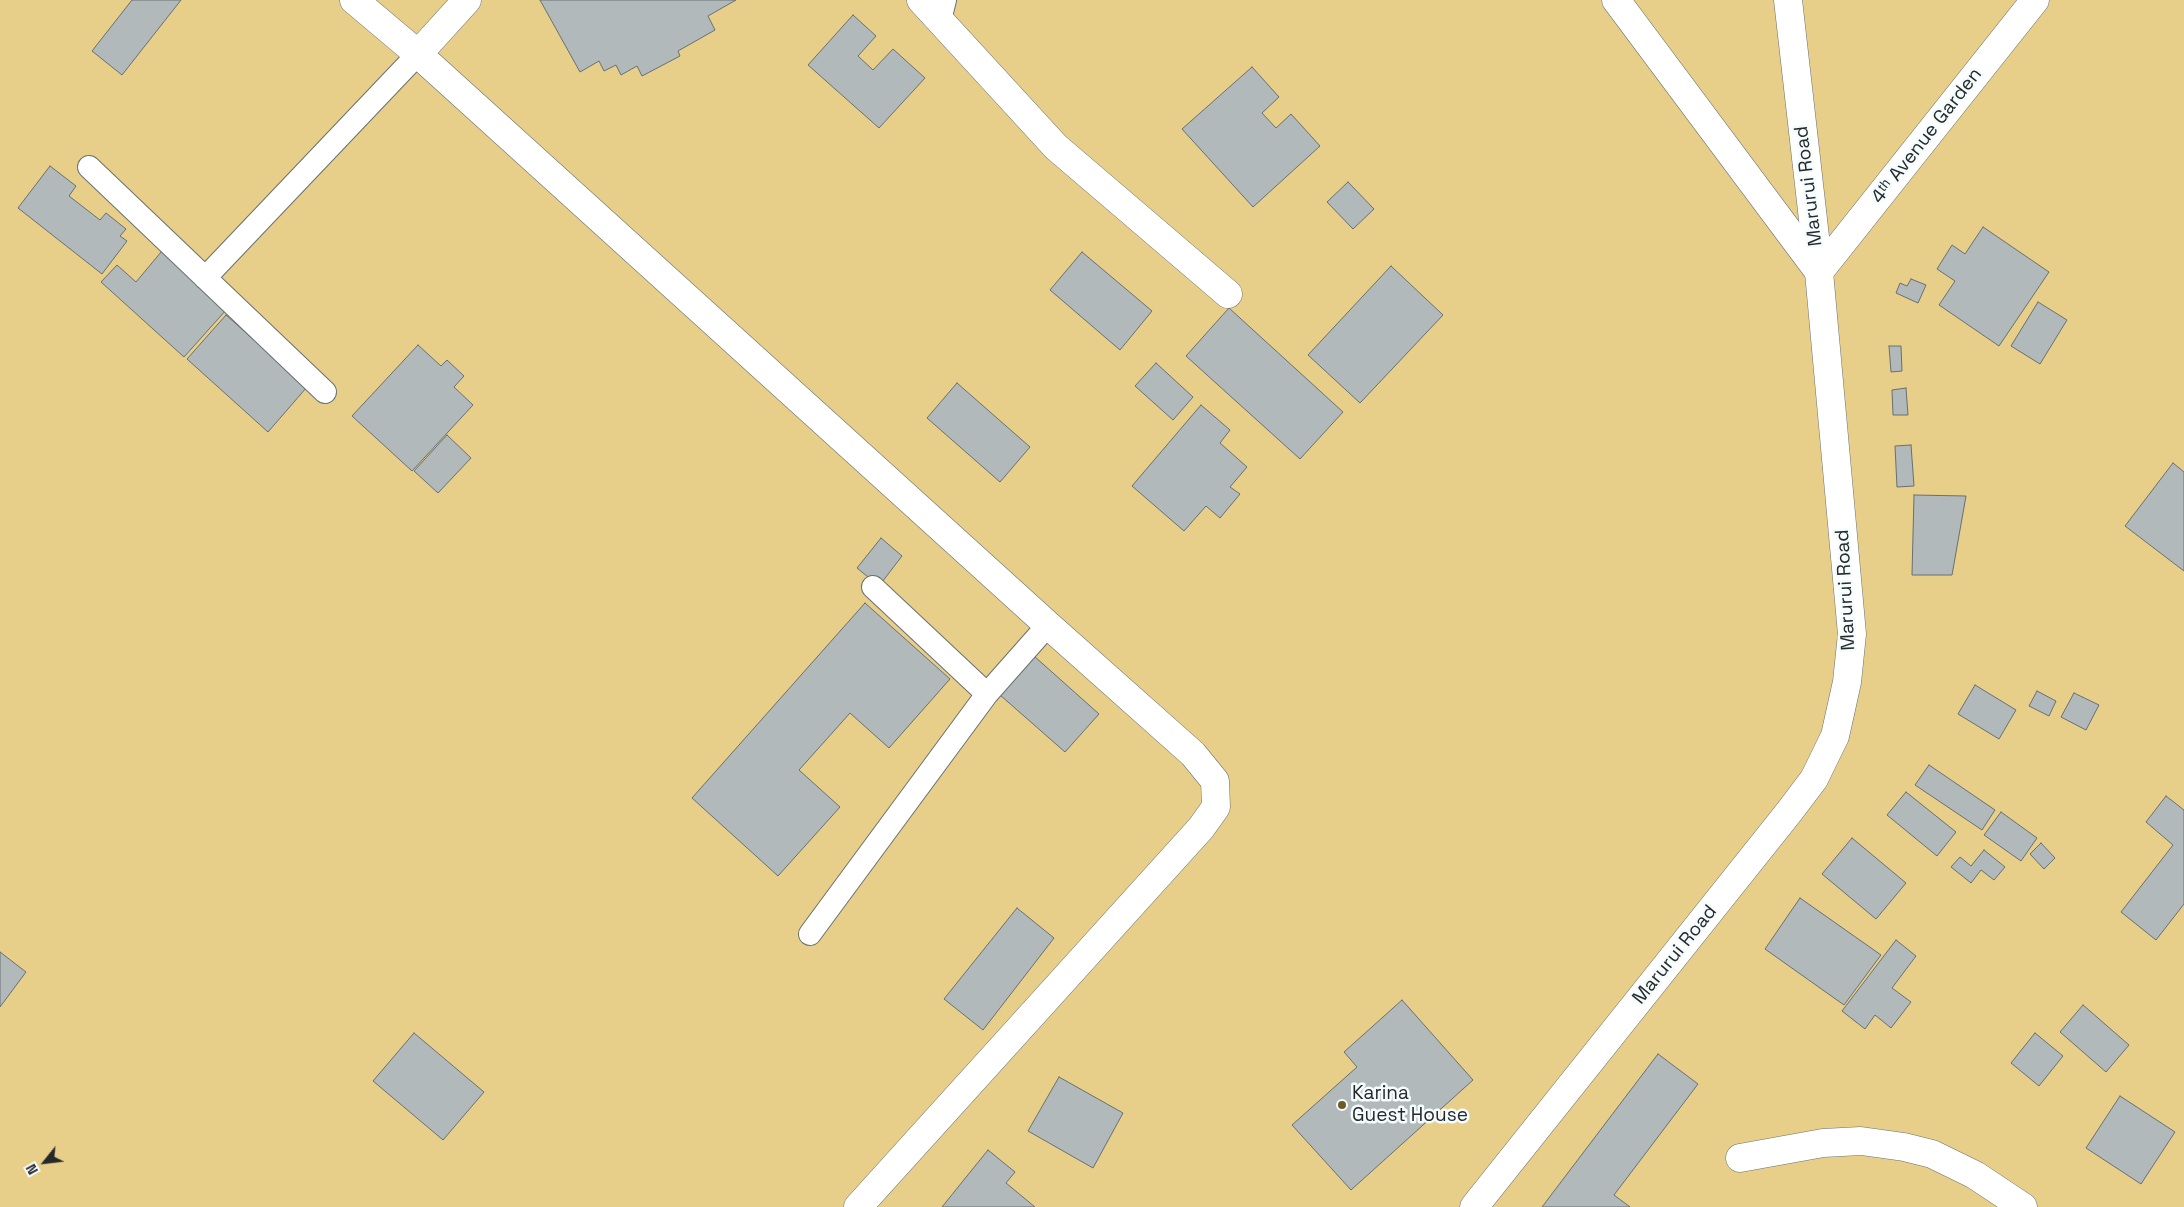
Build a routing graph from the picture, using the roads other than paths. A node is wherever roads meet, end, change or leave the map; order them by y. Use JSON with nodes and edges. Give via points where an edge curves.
{"nodes":[{"id":1,"x":354,"y":0,"type":"edge"},
{"id":2,"x":468,"y":0,"type":"edge"},
{"id":3,"x":921,"y":0,"type":"edge"},
{"id":4,"x":1616,"y":0,"type":"edge"},
{"id":5,"x":1788,"y":0,"type":"edge"},
{"id":6,"x":2034,"y":0,"type":"edge"},
{"id":7,"x":943,"y":10,"type":"edge"},
{"id":8,"x":418,"y":54,"type":"junction"},
{"id":9,"x":89,"y":167,"type":"dead end"},
{"id":10,"x":1819,"y":272,"type":"junction"},
{"id":11,"x":205,"y":278,"type":"junction"},
{"id":12,"x":1228,"y":294,"type":"dead end"},
{"id":13,"x":325,"y":392,"type":"dead end"},
{"id":14,"x":873,"y":587,"type":"dead end"},
{"id":15,"x":1048,"y":625,"type":"junction"},
{"id":16,"x":987,"y":694,"type":"junction"},
{"id":17,"x":810,"y":934,"type":"dead end"},
{"id":18,"x":1740,"y":1158,"type":"dead end"},
{"id":19,"x":858,"y":1207,"type":"edge"},
{"id":20,"x":1474,"y":1207,"type":"edge"},
{"id":21,"x":2023,"y":1207,"type":"edge"}],
"edges":[{"from":1,"to":8,"type":"street"},
{"from":2,"to":8,"type":"street"},
{"from":3,"to":7,"type":"street"},
{"from":4,"to":10,"type":"street"},
{"from":5,"to":10,"type":"street","name":"Marurui Road"},
{"from":6,"to":10,"type":"street","name":"4ᵗʰ Avenue Garden"},
{"from":7,"to":12,"type":"street","via":[[1056,147]]},
{"from":8,"to":11,"type":"lane"},
{"from":8,"to":15,"type":"street"},
{"from":9,"to":11,"type":"lane"},
{"from":10,"to":20,"type":"street","name":"Marurui Road","via":[[1852,634],[1847,682],[1835,736],[1814,779],[1790,812]]},
{"from":11,"to":13,"type":"lane"},
{"from":14,"to":16,"type":"lane"},
{"from":15,"to":16,"type":"lane"},
{"from":15,"to":19,"type":"street","via":[[1193,754],[1215,782],[1216,807],[1201,828]]},
{"from":16,"to":17,"type":"lane"},
{"from":18,"to":21,"type":"street","via":[[1823,1143],[1861,1141],[1904,1147],[1932,1154],[1975,1175]]}]}
